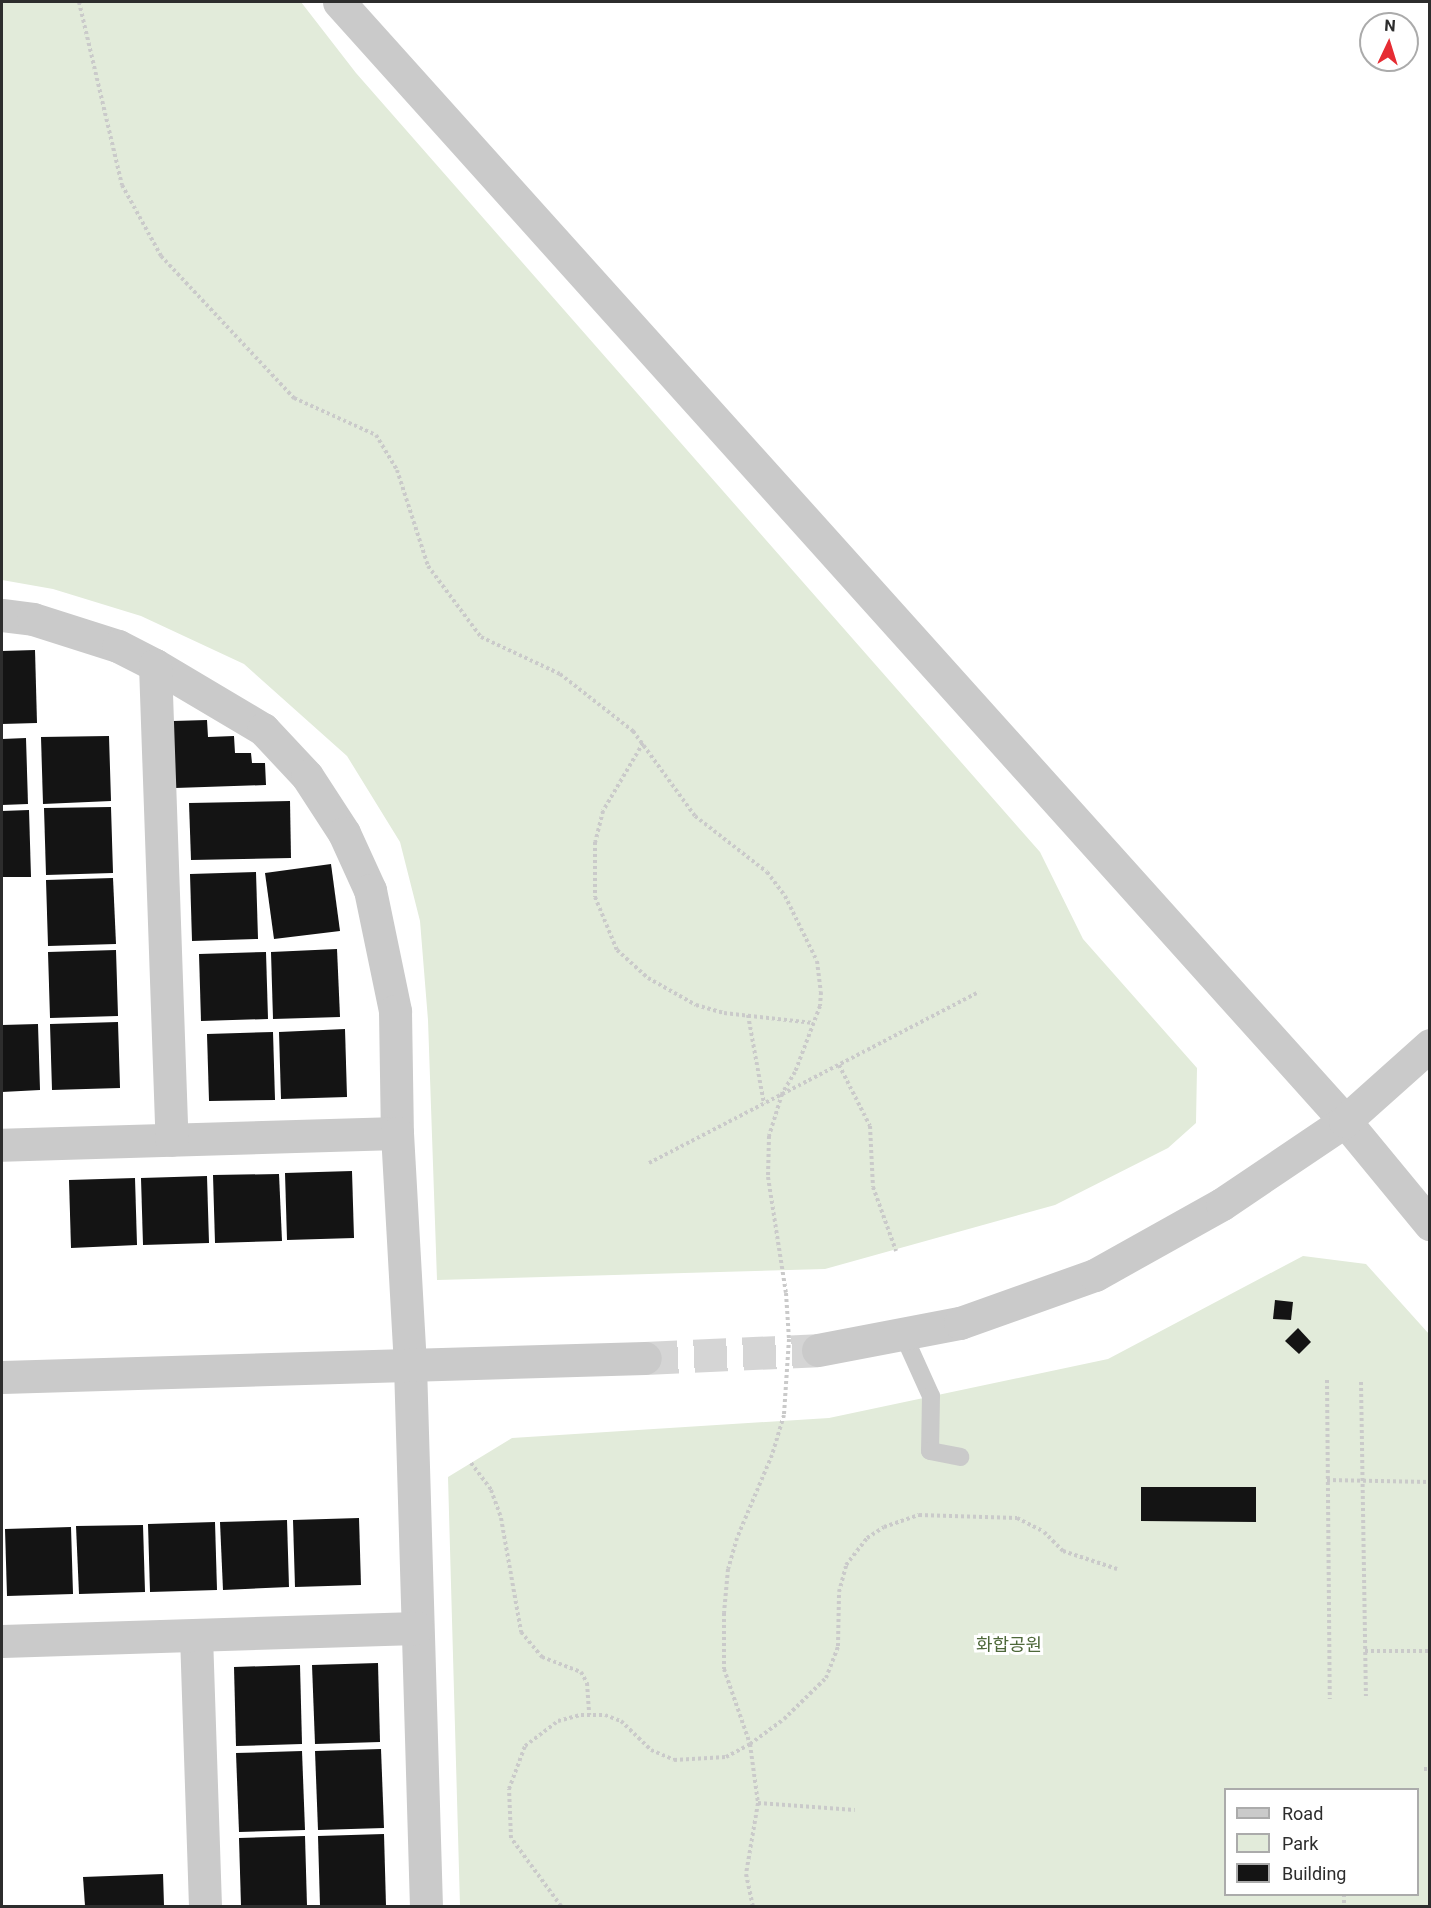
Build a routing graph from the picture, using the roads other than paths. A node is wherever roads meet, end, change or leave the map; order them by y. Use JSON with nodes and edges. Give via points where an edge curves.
{"nodes":[{"id":1,"x":339,"y":2,"type":"edge"},
{"id":2,"x":2,"y":615,"type":"edge"},
{"id":3,"x":155,"y":665,"type":"junction"},
{"id":4,"x":1430,"y":1045,"type":"edge"},
{"id":5,"x":1346,"y":1121,"type":"junction"},
{"id":6,"x":397,"y":1133,"type":"junction"},
{"id":7,"x":172,"y":1140,"type":"junction"},
{"id":8,"x":2,"y":1145,"type":"edge"},
{"id":9,"x":1430,"y":1224,"type":"edge"},
{"id":10,"x":903,"y":1334,"type":"junction"},
{"id":11,"x":818,"y":1350,"type":"tunnel mouth"},
{"id":12,"x":645,"y":1358,"type":"tunnel mouth"},
{"id":13,"x":410,"y":1365,"type":"junction"},
{"id":14,"x":2,"y":1377,"type":"edge"},
{"id":15,"x":960,"y":1457,"type":"dead end"},
{"id":16,"x":417,"y":1628,"type":"junction"},
{"id":17,"x":196,"y":1635,"type":"junction"},
{"id":18,"x":2,"y":1641,"type":"edge"},
{"id":19,"x":206,"y":1906,"type":"edge"},
{"id":20,"x":426,"y":1906,"type":"edge"}],
"edges":[{"from":1,"to":5,"type":"street"},
{"from":2,"to":3,"type":"street","via":[[33,619]]},
{"from":3,"to":6,"type":"street","via":[[263,729],[308,776],[344,833],[370,890],[386,954],[395,1011]]},
{"from":3,"to":7,"type":"street"},
{"from":4,"to":5,"type":"street"},
{"from":5,"to":9,"type":"street"},
{"from":5,"to":10,"type":"street","via":[[1222,1204],[1095,1275],[960,1323]]},
{"from":6,"to":7,"type":"street"},
{"from":6,"to":13,"type":"street"},
{"from":7,"to":8,"type":"street"},
{"from":10,"to":11,"type":"street"},
{"from":10,"to":15,"type":"lane","via":[[931,1396],[930,1450]]},
{"from":12,"to":13,"type":"street"},
{"from":13,"to":14,"type":"street"},
{"from":13,"to":16,"type":"street"},
{"from":16,"to":17,"type":"street"},
{"from":16,"to":20,"type":"street"},
{"from":17,"to":18,"type":"street"},
{"from":17,"to":19,"type":"street"}]}
